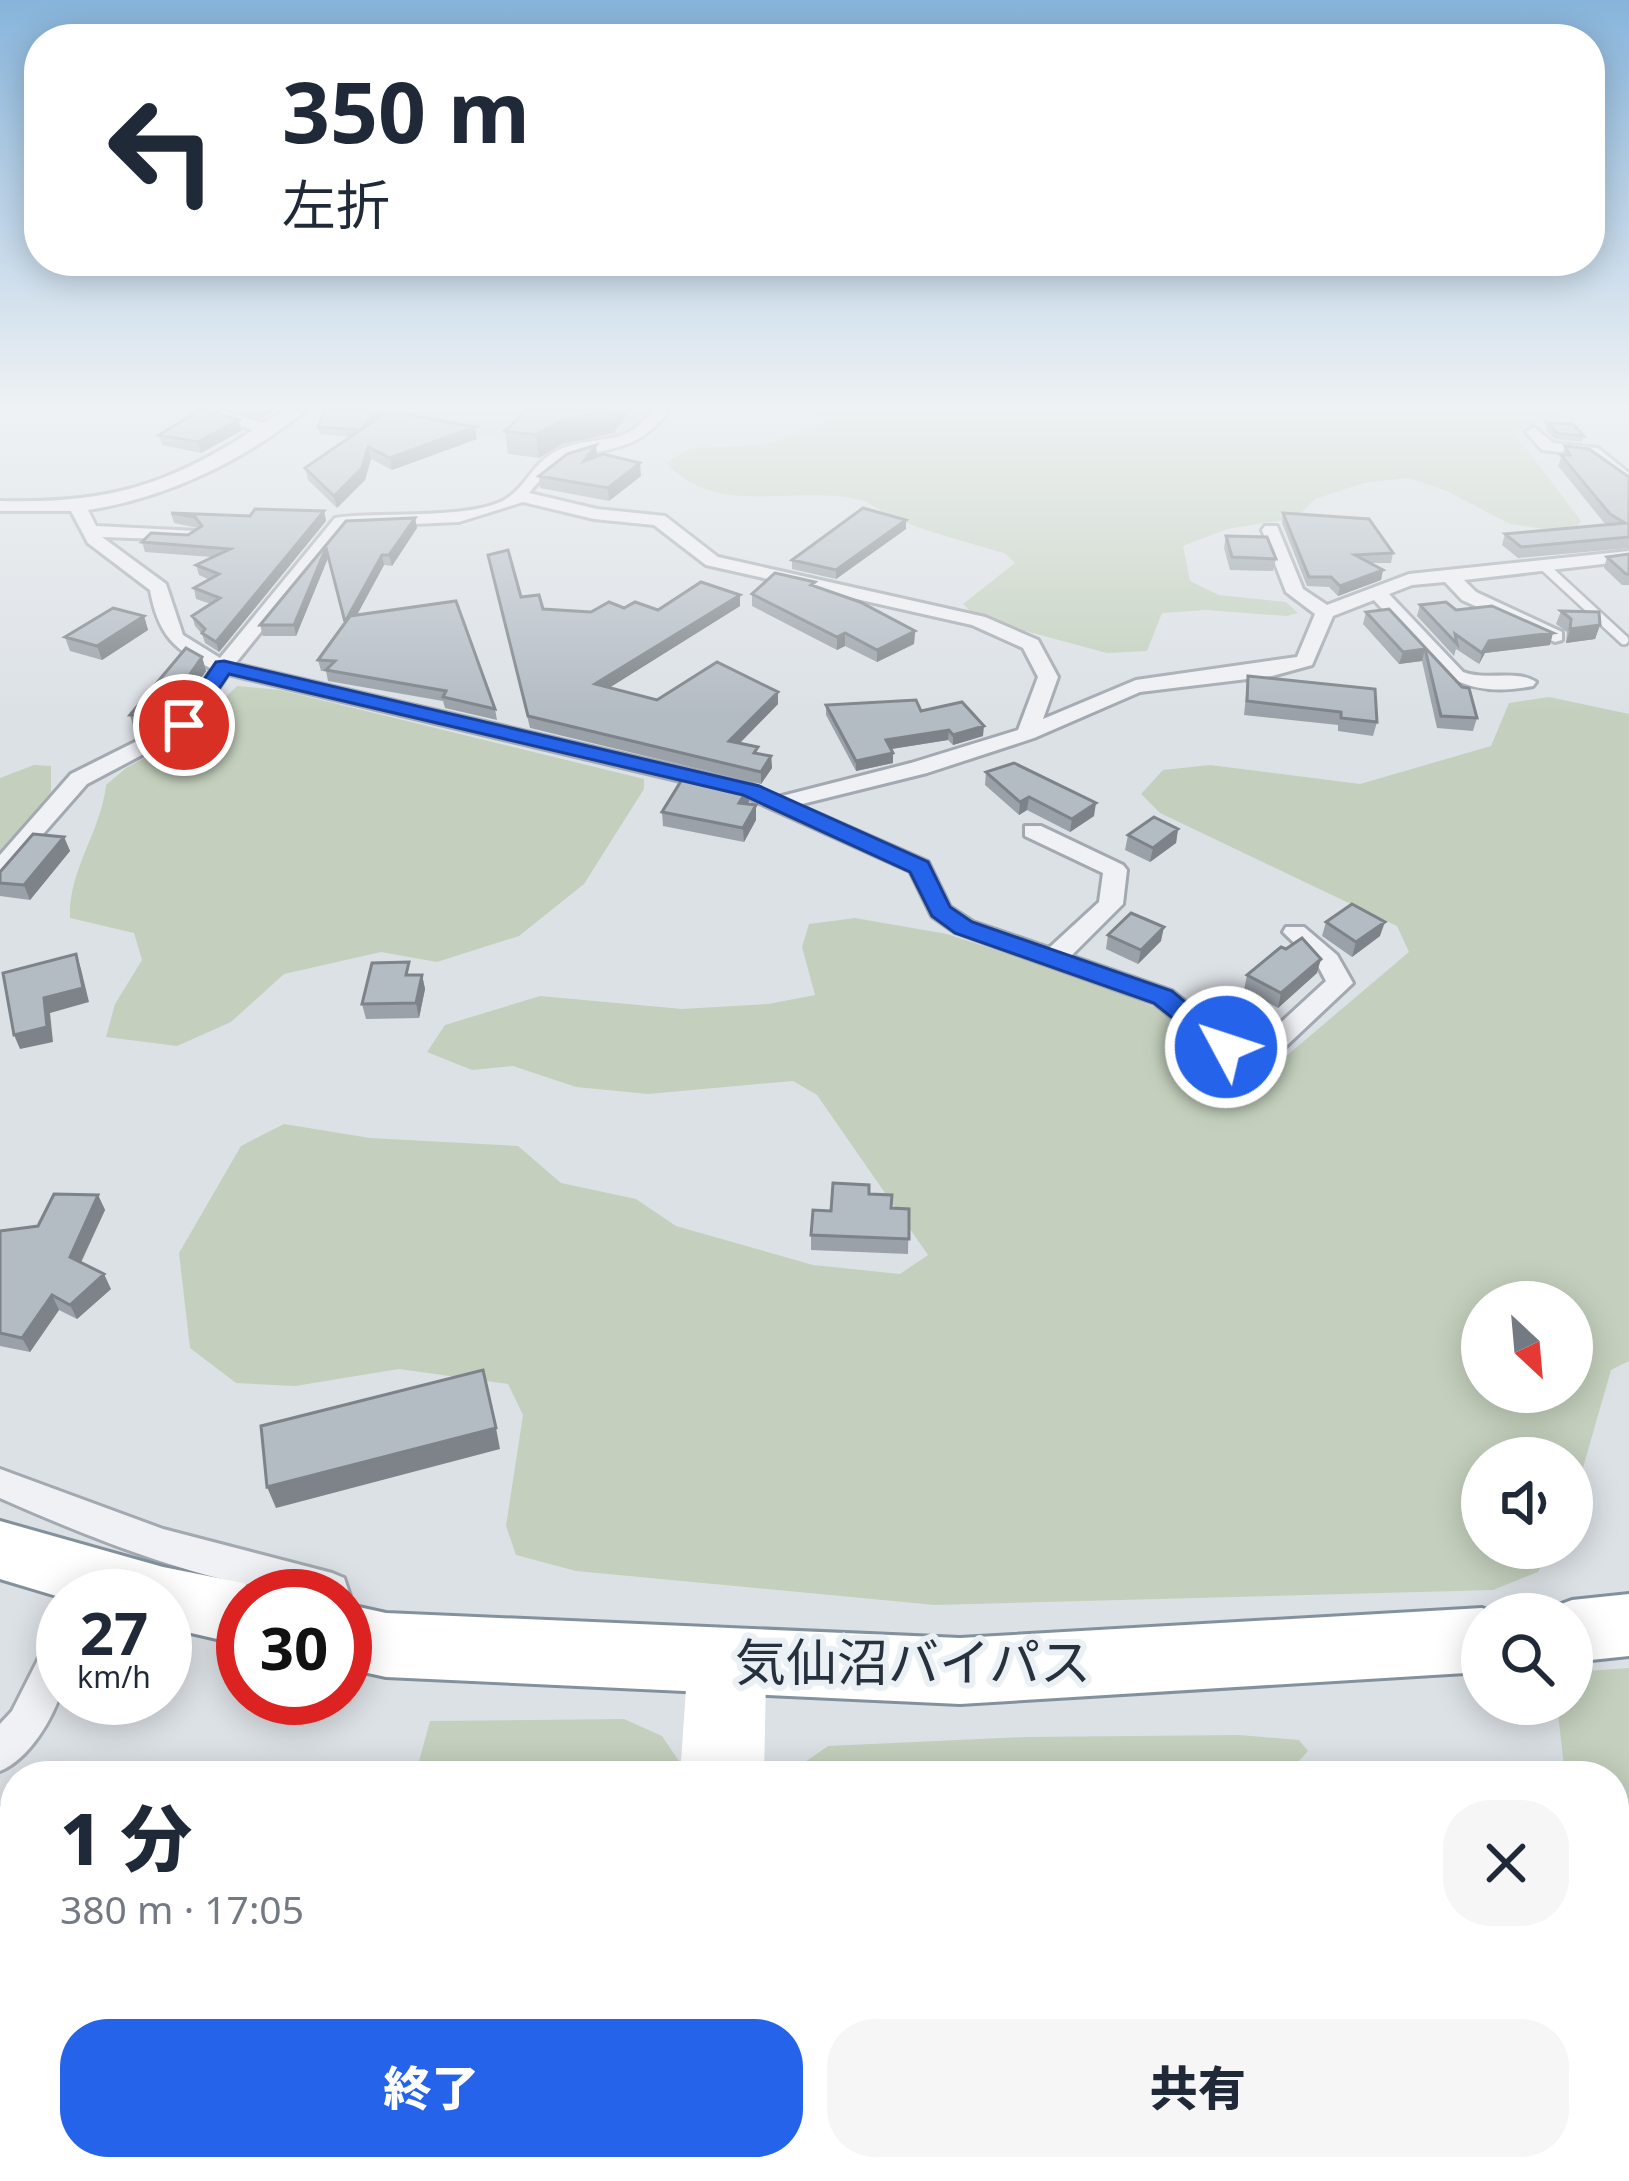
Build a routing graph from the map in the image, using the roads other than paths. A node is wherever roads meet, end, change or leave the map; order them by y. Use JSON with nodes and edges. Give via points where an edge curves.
{"nodes":[{"id":1,"x":80,"y":512,"type":"edge"},
{"id":2,"x":474,"y":512,"type":"edge"},
{"id":3,"x":588,"y":512,"type":"edge"},
{"id":4,"x":1271,"y":530,"type":"dead end"},
{"id":5,"x":88,"y":532,"type":"junction"},
{"id":6,"x":191,"y":535,"type":"edge"},
{"id":7,"x":1629,"y":556,"type":"edge"},
{"id":8,"x":1546,"y":568,"type":"junction"},
{"id":9,"x":1448,"y":574,"type":"junction"},
{"id":10,"x":1376,"y":591,"type":"junction"},
{"id":11,"x":1325,"y":612,"type":"junction"},
{"id":12,"x":1555,"y":636,"type":"edge"},
{"id":13,"x":1624,"y":640,"type":"dead end"},
{"id":14,"x":224,"y":667,"type":"junction"},
{"id":15,"x":1526,"y":682,"type":"dead end"},
{"id":16,"x":1027,"y":734,"type":"junction"},
{"id":17,"x":775,"y":804,"type":"junction"},
{"id":18,"x":1033,"y":831,"type":"dead end"},
{"id":19,"x":0,"y":868,"type":"edge"},
{"id":20,"x":1295,"y":932,"type":"dead end"},
{"id":21,"x":1047,"y":959,"type":"junction"},
{"id":22,"x":0,"y":1483,"type":"edge"},
{"id":23,"x":0,"y":1550,"type":"edge"},
{"id":24,"x":46,"y":1569,"type":"edge"},
{"id":25,"x":250,"y":1569,"type":"edge"},
{"id":26,"x":1629,"y":1625,"type":"edge"},
{"id":27,"x":1593,"y":1629,"type":"edge"},
{"id":28,"x":1461,"y":1641,"type":"edge"},
{"id":29,"x":372,"y":1642,"type":"edge"},
{"id":30,"x":727,"y":1660,"type":"junction"},
{"id":31,"x":36,"y":1703,"type":"edge"},
{"id":32,"x":0,"y":1752,"type":"edge"},
{"id":33,"x":710,"y":1761,"type":"edge"},
{"id":34,"x":735,"y":1761,"type":"edge"}],
"edges":[{"from":1,"to":5,"type":"street"},
{"from":2,"to":14,"type":"street","via":[[341,522]]},
{"from":3,"to":16,"type":"street","via":[[659,520],[712,561],[978,621],[1031,644],[1048,677]]},
{"from":4,"to":11,"type":"street","via":[[1295,592]]},
{"from":5,"to":6,"type":"street"},
{"from":5,"to":14,"type":"street","via":[[159,588],[176,643]]},
{"from":7,"to":8,"type":"street"},
{"from":8,"to":9,"type":"street"},
{"from":8,"to":13,"type":"lane"},
{"from":9,"to":10,"type":"street"},
{"from":9,"to":12,"type":"street","via":[[1469,596]]},
{"from":10,"to":11,"type":"street"},
{"from":10,"to":15,"type":"street","via":[[1456,676]]},
{"from":11,"to":16,"type":"street","via":[[1306,661],[1136,686]]},
{"from":14,"to":17,"type":"street","via":[[751,790]]},
{"from":14,"to":19,"type":"street","via":[[184,725],[79,779]]},
{"from":16,"to":17,"type":"street"},
{"from":17,"to":21,"type":"street","via":[[920,867],[940,911]]},
{"from":18,"to":21,"type":"street","via":[[1115,870],[1111,904]]},
{"from":20,"to":21,"type":"street","via":[[1340,983],[1274,1043],[1246,1054],[1163,997]]},
{"from":22,"to":25,"type":"street","via":[[64,1512]]},
{"from":23,"to":24,"type":"highway"},
{"from":26,"to":27,"type":"highway"},
{"from":28,"to":30,"type":"highway","name":"気仙沼バイパス","via":[[960,1671]]},
{"from":29,"to":30,"type":"highway","name":"気仙沼バイパス"},
{"from":30,"to":33,"type":"street"},
{"from":30,"to":34,"type":"street"},
{"from":31,"to":32,"type":"street"}]}
